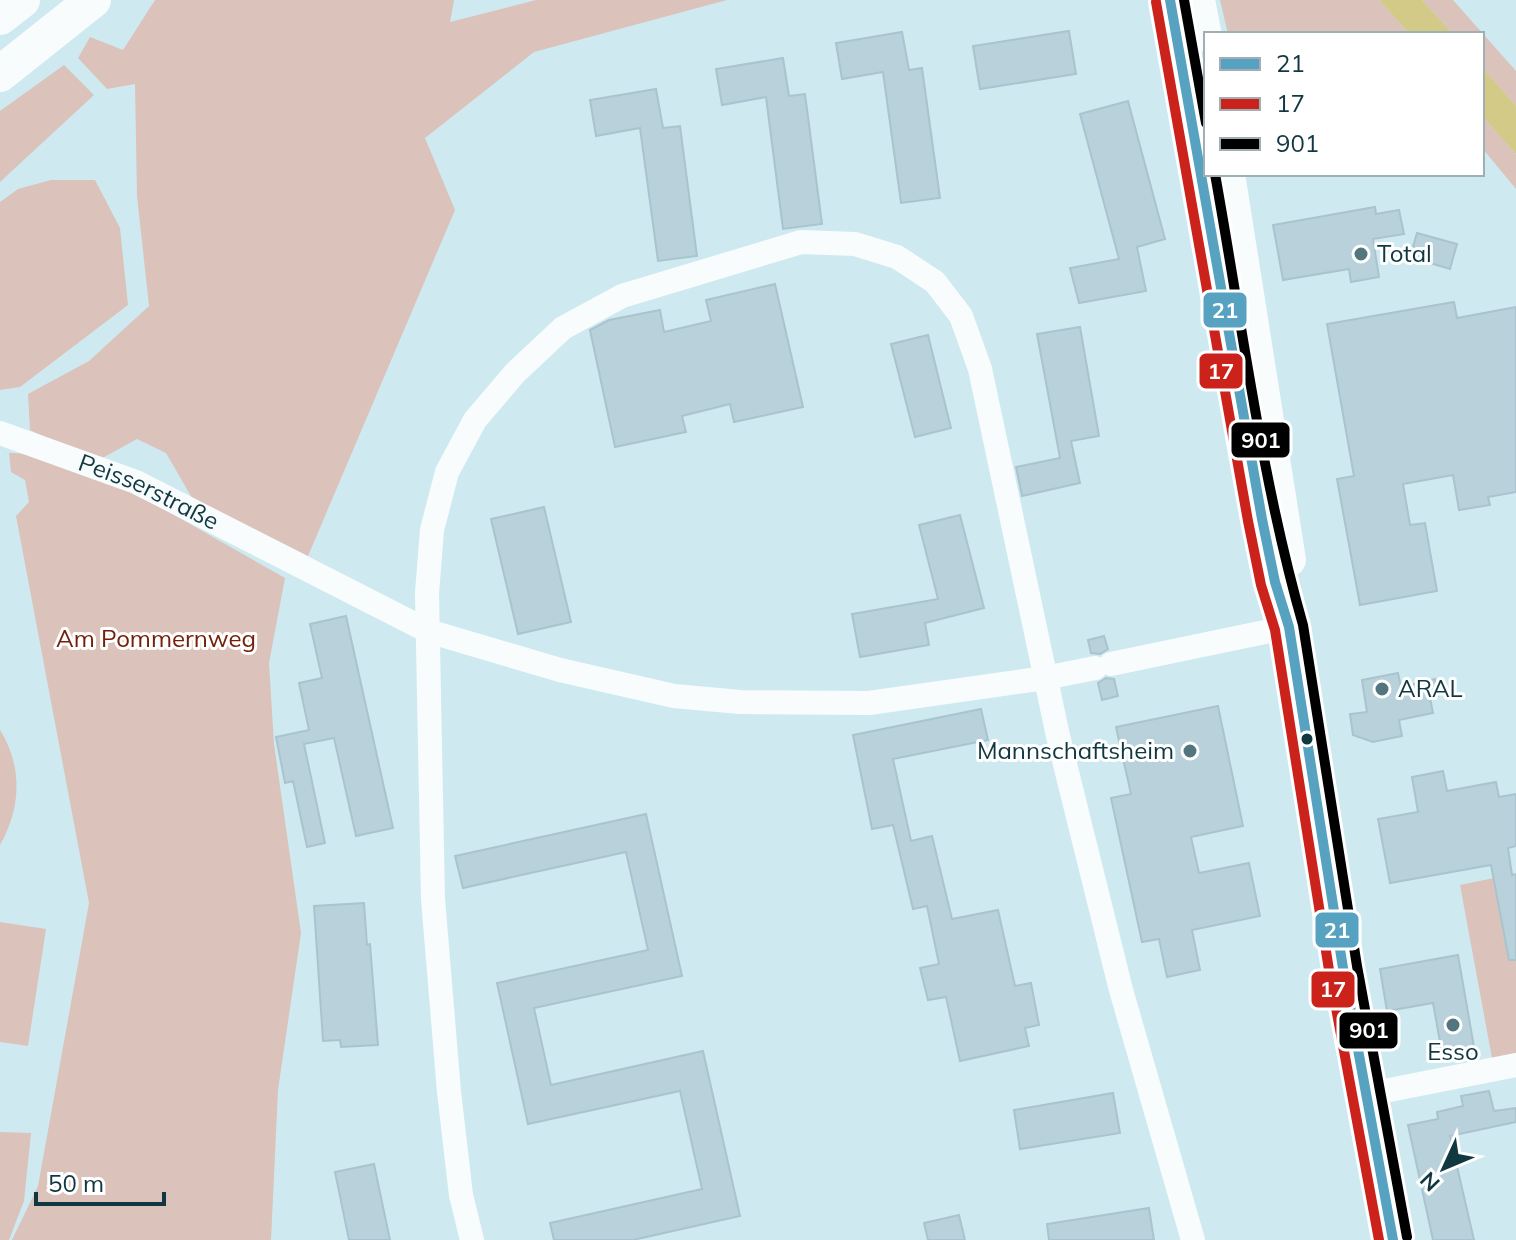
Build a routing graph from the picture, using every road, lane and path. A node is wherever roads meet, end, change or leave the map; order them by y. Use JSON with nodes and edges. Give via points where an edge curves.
{"nodes":[{"id":1,"x":22,"y":0,"type":"edge"},
{"id":2,"x":93,"y":0,"type":"edge"},
{"id":3,"x":1170,"y":0,"type":"edge"},
{"id":4,"x":1199,"y":0,"type":"edge"},
{"id":5,"x":0,"y":17,"type":"edge"},
{"id":6,"x":1205,"y":32,"type":"edge"},
{"id":7,"x":0,"y":74,"type":"edge"},
{"id":8,"x":1229,"y":176,"type":"edge"},
{"id":9,"x":0,"y":433,"type":"edge"},
{"id":10,"x":1289,"y":627,"type":"junction"},
{"id":11,"x":428,"y":631,"type":"junction"},
{"id":12,"x":1045,"y":678,"type":"junction"},
{"id":13,"x":1516,"y":1065,"type":"edge"},
{"id":14,"x":1364,"y":1095,"type":"junction"},
{"id":15,"x":472,"y":1240,"type":"edge"},
{"id":16,"x":1193,"y":1240,"type":"edge"},
{"id":17,"x":1393,"y":1240,"type":"edge"}],
"edges":[{"from":1,"to":5,"type":"highway"},
{"from":2,"to":7,"type":"highway"},
{"from":3,"to":10,"type":"main road","via":[[1262,519]]},
{"from":4,"to":6,"type":"main road"},
{"from":8,"to":10,"type":"main road","via":[[1285,523]]},
{"from":9,"to":11,"type":"street","name":"Peisserstraße","via":[[136,482]]},
{"from":10,"to":12,"type":"street","name":"Peisserstraße"},
{"from":10,"to":14,"type":"main road"},
{"from":11,"to":12,"type":"street","name":"Peisserstraße","via":[[674,696],[740,702],[869,703]]},
{"from":11,"to":12,"type":"street","via":[[432,530],[447,472],[475,420],[563,328],[622,296],[801,242],[855,244],[897,257],[935,282],[961,316],[980,369]]},
{"from":11,"to":15,"type":"street","via":[[439,976],[461,1195]]},
{"from":12,"to":16,"type":"street","via":[[1121,990]]},
{"from":13,"to":14,"type":"street"},
{"from":14,"to":17,"type":"main road"}]}
